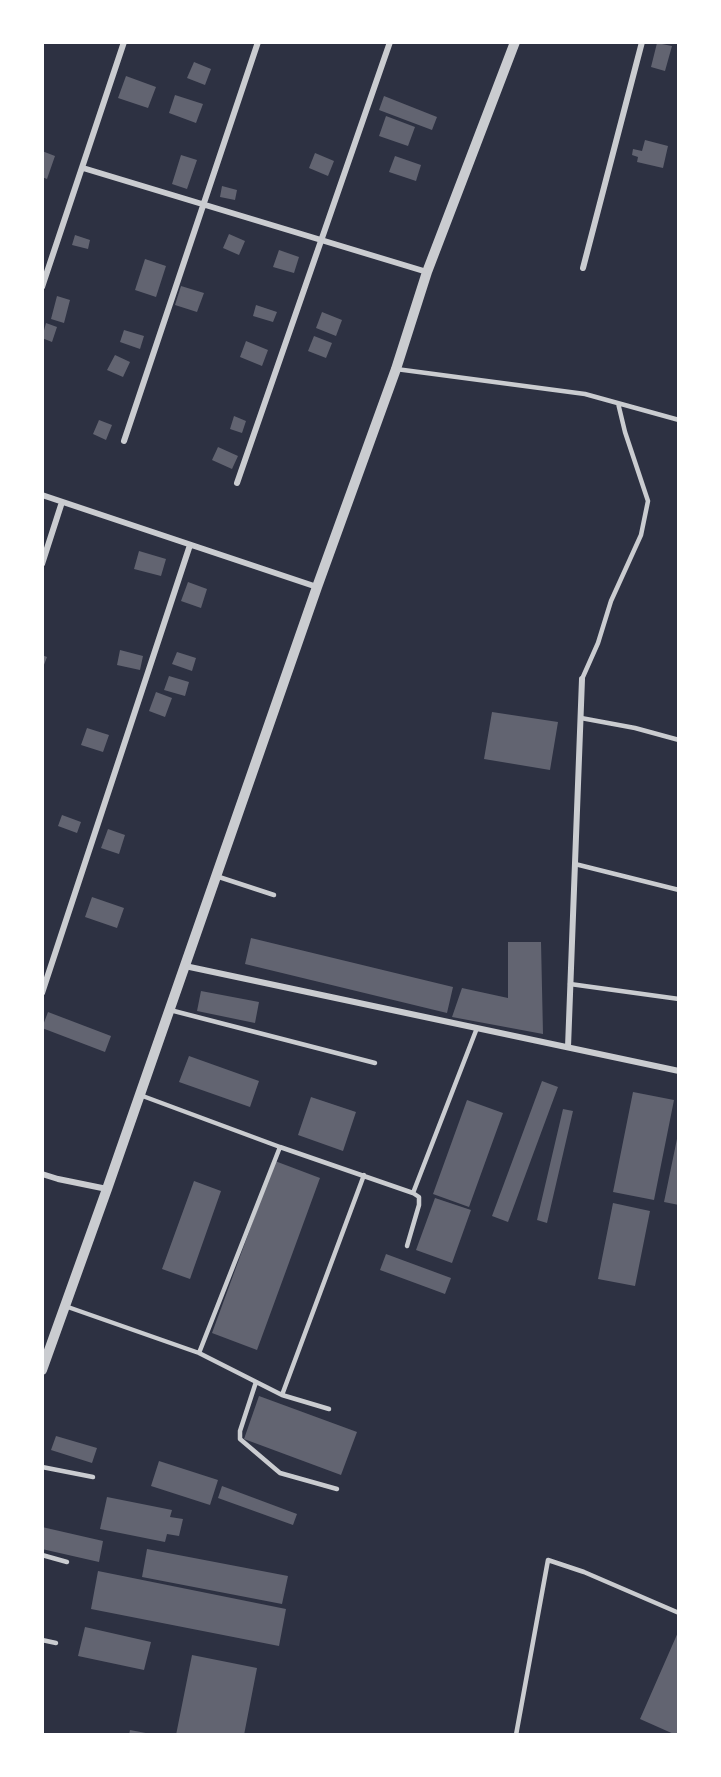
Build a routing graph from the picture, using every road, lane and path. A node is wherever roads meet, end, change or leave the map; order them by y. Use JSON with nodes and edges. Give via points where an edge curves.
{"nodes":[{"id":1,"x":124,"y":42,"type":"edge"},
{"id":2,"x":258,"y":42,"type":"edge"},
{"id":3,"x":390,"y":42,"type":"edge"},
{"id":4,"x":515,"y":42,"type":"edge"},
{"id":5,"x":642,"y":42,"type":"edge"},
{"id":6,"x":82,"y":168,"type":"junction"},
{"id":7,"x":203,"y":205,"type":"junction"},
{"id":8,"x":322,"y":241,"type":"junction"},
{"id":9,"x":583,"y":267,"type":"dead end"},
{"id":10,"x":427,"y":273,"type":"junction"},
{"id":11,"x":42,"y":287,"type":"edge"},
{"id":12,"x":396,"y":369,"type":"junction"},
{"id":13,"x":618,"y":403,"type":"junction"},
{"id":14,"x":679,"y":420,"type":"edge"},
{"id":15,"x":124,"y":441,"type":"dead end"},
{"id":16,"x":237,"y":483,"type":"dead end"},
{"id":17,"x":42,"y":495,"type":"edge"},
{"id":18,"x":62,"y":502,"type":"junction"},
{"id":19,"x":190,"y":544,"type":"junction"},
{"id":20,"x":42,"y":564,"type":"edge"},
{"id":21,"x":317,"y":587,"type":"junction"},
{"id":22,"x":582,"y":679,"type":"joint"},
{"id":23,"x":581,"y":718,"type":"junction"},
{"id":24,"x":679,"y":740,"type":"edge"},
{"id":25,"x":575,"y":864,"type":"junction"},
{"id":26,"x":216,"y":876,"type":"junction"},
{"id":27,"x":679,"y":890,"type":"edge"},
{"id":28,"x":274,"y":896,"type":"dead end"},
{"id":29,"x":185,"y":966,"type":"junction"},
{"id":30,"x":570,"y":984,"type":"junction"},
{"id":31,"x":42,"y":993,"type":"edge"},
{"id":32,"x":679,"y":999,"type":"edge"},
{"id":33,"x":170,"y":1010,"type":"junction"},
{"id":34,"x":477,"y":1028,"type":"junction"},
{"id":35,"x":568,"y":1047,"type":"junction"},
{"id":36,"x":375,"y":1063,"type":"dead end"},
{"id":37,"x":679,"y":1071,"type":"edge"},
{"id":38,"x":140,"y":1095,"type":"junction"},
{"id":39,"x":280,"y":1147,"type":"junction"},
{"id":40,"x":42,"y":1174,"type":"edge"},
{"id":41,"x":364,"y":1175,"type":"junction"},
{"id":42,"x":107,"y":1188,"type":"junction"},
{"id":43,"x":413,"y":1193,"type":"junction"},
{"id":44,"x":407,"y":1246,"type":"dead end"},
{"id":45,"x":65,"y":1306,"type":"junction"},
{"id":46,"x":199,"y":1353,"type":"junction"},
{"id":47,"x":43,"y":1365,"type":"edge"},
{"id":48,"x":256,"y":1382,"type":"junction"},
{"id":49,"x":282,"y":1395,"type":"junction"},
{"id":50,"x":329,"y":1409,"type":"dead end"},
{"id":51,"x":42,"y":1467,"type":"edge"},
{"id":52,"x":93,"y":1477,"type":"dead end"},
{"id":53,"x":337,"y":1489,"type":"dead end"},
{"id":54,"x":42,"y":1555,"type":"edge"},
{"id":55,"x":67,"y":1562,"type":"dead end"},
{"id":56,"x":679,"y":1612,"type":"edge"},
{"id":57,"x":42,"y":1640,"type":"edge"},
{"id":58,"x":56,"y":1643,"type":"dead end"},
{"id":59,"x":516,"y":1735,"type":"edge"}],
"edges":[{"from":1,"to":6,"type":"street"},
{"from":2,"to":7,"type":"street"},
{"from":3,"to":8,"type":"street"},
{"from":4,"to":10,"type":"street"},
{"from":5,"to":9,"type":"street"},
{"from":6,"to":7,"type":"street"},
{"from":6,"to":11,"type":"street"},
{"from":7,"to":8,"type":"street"},
{"from":7,"to":15,"type":"street"},
{"from":8,"to":10,"type":"street"},
{"from":8,"to":16,"type":"street"},
{"from":10,"to":12,"type":"street"},
{"from":12,"to":13,"type":"lane","via":[[585,394]]},
{"from":12,"to":21,"type":"street"},
{"from":13,"to":14,"type":"lane"},
{"from":13,"to":22,"type":"lane","via":[[648,501],[641,535]]},
{"from":17,"to":18,"type":"street"},
{"from":18,"to":19,"type":"street"},
{"from":18,"to":20,"type":"street"},
{"from":19,"to":21,"type":"street"},
{"from":19,"to":31,"type":"street"},
{"from":21,"to":26,"type":"street"},
{"from":22,"to":23,"type":"street"},
{"from":23,"to":24,"type":"lane"},
{"from":23,"to":25,"type":"street"},
{"from":25,"to":27,"type":"lane"},
{"from":25,"to":30,"type":"street"},
{"from":26,"to":28,"type":"lane"},
{"from":26,"to":29,"type":"street"},
{"from":29,"to":33,"type":"street"},
{"from":29,"to":34,"type":"street"},
{"from":30,"to":32,"type":"lane"},
{"from":30,"to":35,"type":"street"},
{"from":33,"to":36,"type":"lane"},
{"from":33,"to":38,"type":"street"},
{"from":34,"to":35,"type":"street"},
{"from":34,"to":43,"type":"lane"},
{"from":35,"to":37,"type":"street"},
{"from":38,"to":39,"type":"lane"},
{"from":38,"to":42,"type":"street"},
{"from":39,"to":41,"type":"lane"},
{"from":39,"to":46,"type":"lane"},
{"from":40,"to":42,"type":"street"},
{"from":41,"to":43,"type":"lane"},
{"from":41,"to":49,"type":"lane"},
{"from":42,"to":45,"type":"street"},
{"from":43,"to":44,"type":"lane","via":[[419,1197],[419,1205]]},
{"from":45,"to":46,"type":"lane"},
{"from":45,"to":47,"type":"street"},
{"from":46,"to":48,"type":"lane"},
{"from":48,"to":49,"type":"lane"},
{"from":48,"to":53,"type":"lane","via":[[240,1439],[280,1473]]},
{"from":49,"to":50,"type":"lane"},
{"from":51,"to":52,"type":"lane"},
{"from":54,"to":55,"type":"lane"},
{"from":56,"to":59,"type":"lane","via":[[548,1560]]},
{"from":57,"to":58,"type":"lane"}]}
